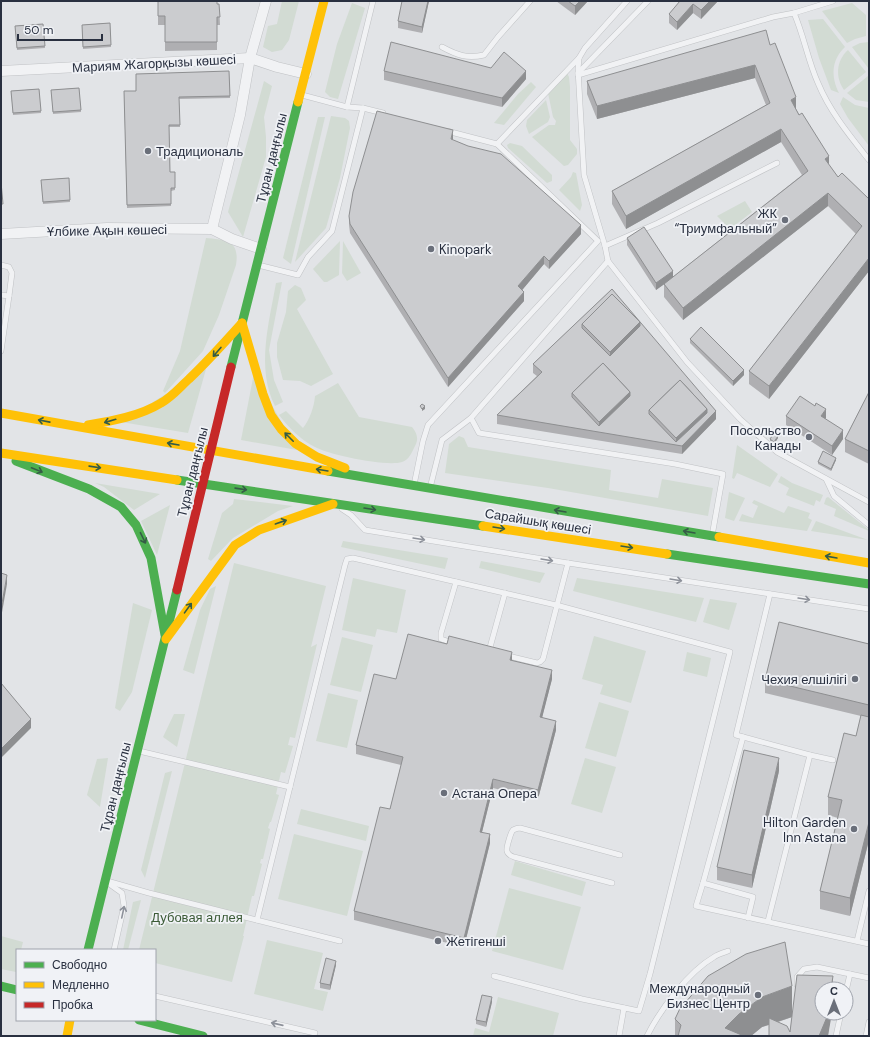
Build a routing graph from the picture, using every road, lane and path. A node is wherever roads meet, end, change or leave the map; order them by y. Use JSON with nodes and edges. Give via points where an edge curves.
{"nodes":[{"id":1,"x":266,"y":1,"type":"edge"},
{"id":2,"x":324,"y":1,"type":"edge"},
{"id":3,"x":372,"y":1,"type":"edge"},
{"id":4,"x":530,"y":1,"type":"edge"},
{"id":5,"x":627,"y":1,"type":"edge"},
{"id":6,"x":648,"y":1,"type":"edge"},
{"id":7,"x":833,"y":1,"type":"edge"},
{"id":8,"x":794,"y":13,"type":"junction"},
{"id":9,"x":442,"y":47,"type":"dead end"},
{"id":10,"x":250,"y":58,"type":"junction"},
{"id":11,"x":579,"y":58,"type":"junction"},
{"id":12,"x":1,"y":71,"type":"edge"},
{"id":13,"x":306,"y":74,"type":"junction"},
{"id":14,"x":578,"y":74,"type":"junction"},
{"id":15,"x":300,"y":95,"type":"junction"},
{"id":16,"x":347,"y":107,"type":"junction"},
{"id":17,"x":363,"y":108,"type":"junction"},
{"id":18,"x":386,"y":114,"type":"edge"},
{"id":19,"x":445,"y":130,"type":"edge"},
{"id":20,"x":497,"y":144,"type":"junction"},
{"id":21,"x":869,"y":160,"type":"edge"},
{"id":22,"x":777,"y":163,"type":"dead end"},
{"id":23,"x":212,"y":229,"type":"junction"},
{"id":24,"x":1,"y":234,"type":"edge"},
{"id":25,"x":605,"y":246,"type":"junction"},
{"id":26,"x":261,"y":249,"type":"junction"},
{"id":27,"x":608,"y":261,"type":"junction"},
{"id":28,"x":1,"y":265,"type":"edge"},
{"id":29,"x":257,"y":265,"type":"junction"},
{"id":30,"x":1,"y":295,"type":"edge"},
{"id":31,"x":9,"y":296,"type":"junction"},
{"id":32,"x":242,"y":323,"type":"junction"},
{"id":33,"x":1,"y":351,"type":"edge"},
{"id":34,"x":1,"y":413,"type":"edge"},
{"id":35,"x":471,"y":418,"type":"junction"},
{"id":36,"x":76,"y":427,"type":"junction"},
{"id":37,"x":211,"y":451,"type":"junction"},
{"id":38,"x":1,"y":454,"type":"edge"},
{"id":39,"x":374,"y":478,"type":"junction"},
{"id":40,"x":826,"y":479,"type":"junction"},
{"id":41,"x":203,"y":484,"type":"junction"},
{"id":42,"x":414,"y":486,"type":"junction"},
{"id":43,"x":430,"y":489,"type":"junction"},
{"id":44,"x":869,"y":502,"type":"edge"},
{"id":45,"x":335,"y":503,"type":"junction"},
{"id":46,"x":869,"y":525,"type":"edge"},
{"id":47,"x":712,"y":536,"type":"junction"},
{"id":48,"x":568,"y":563,"type":"junction"},
{"id":49,"x":869,"y":563,"type":"edge"},
{"id":50,"x":456,"y":582,"type":"junction"},
{"id":51,"x":869,"y":584,"type":"edge"},
{"id":52,"x":506,"y":593,"type":"junction"},
{"id":53,"x":770,"y":594,"type":"junction"},
{"id":54,"x":556,"y":605,"type":"junction"},
{"id":55,"x":869,"y":609,"type":"edge"},
{"id":56,"x":165,"y":639,"type":"junction"},
{"id":57,"x":459,"y":644,"type":"edge"},
{"id":58,"x":482,"y":650,"type":"edge"},
{"id":59,"x":489,"y":651,"type":"junction"},
{"id":60,"x":496,"y":653,"type":"edge"},
{"id":61,"x":503,"y":655,"type":"edge"},
{"id":62,"x":743,"y":737,"type":"junction"},
{"id":63,"x":138,"y":750,"type":"junction"},
{"id":64,"x":810,"y":755,"type":"junction"},
{"id":65,"x":833,"y":760,"type":"dead end"},
{"id":66,"x":290,"y":787,"type":"junction"},
{"id":67,"x":620,"y":855,"type":"dead end"},
{"id":68,"x":106,"y":881,"type":"junction"},
{"id":69,"x":612,"y":883,"type":"dead end"},
{"id":70,"x":703,"y":883,"type":"junction"},
{"id":71,"x":869,"y":891,"type":"edge"},
{"id":72,"x":748,"y":918,"type":"junction"},
{"id":73,"x":257,"y":920,"type":"junction"},
{"id":74,"x":768,"y":921,"type":"junction"},
{"id":75,"x":340,"y":941,"type":"dead end"},
{"id":76,"x":857,"y":941,"type":"junction"},
{"id":77,"x":869,"y":944,"type":"edge"},
{"id":78,"x":88,"y":949,"type":"edge"},
{"id":79,"x":114,"y":949,"type":"edge"},
{"id":80,"x":728,"y":951,"type":"dead end"},
{"id":81,"x":850,"y":974,"type":"junction"},
{"id":82,"x":494,"y":976,"type":"dead end"},
{"id":83,"x":869,"y":978,"type":"edge"},
{"id":84,"x":848,"y":981,"type":"edge"},
{"id":85,"x":1,"y":986,"type":"edge"},
{"id":86,"x":16,"y":990,"type":"edge"},
{"id":87,"x":797,"y":992,"type":"edge"},
{"id":88,"x":156,"y":996,"type":"edge"},
{"id":89,"x":624,"y":1008,"type":"junction"},
{"id":90,"x":70,"y":1021,"type":"edge"},
{"id":91,"x":143,"y":1021,"type":"edge"},
{"id":92,"x":839,"y":1021,"type":"edge"},
{"id":93,"x":869,"y":1022,"type":"edge"},
{"id":94,"x":315,"y":1033,"type":"dead end"},
{"id":95,"x":66,"y":1036,"type":"edge"},
{"id":96,"x":203,"y":1036,"type":"edge"},
{"id":97,"x":619,"y":1036,"type":"edge"},
{"id":98,"x":647,"y":1036,"type":"edge"},
{"id":99,"x":836,"y":1036,"type":"edge"},
{"id":100,"x":866,"y":1036,"type":"edge"}],
"edges":[{"from":1,"to":10,"type":"street"},
{"from":2,"to":13,"type":"main road","name":"Тұран даңғылы"},
{"from":3,"to":16,"type":"lane"},
{"from":4,"to":9,"type":"lane","via":[[484,55],[473,58],[455,54]]},
{"from":5,"to":11,"type":"lane"},
{"from":6,"to":14,"type":"lane"},
{"from":7,"to":8,"type":"lane"},
{"from":8,"to":14,"type":"lane"},
{"from":8,"to":21,"type":"lane","via":[[818,83],[829,105]]},
{"from":10,"to":12,"type":"street","name":"Мариям Жагорқызы көшесі"},
{"from":10,"to":13,"type":"street","name":"Мариям Жагорқызы көшесі"},
{"from":10,"to":23,"type":"street","via":[[240,115]]},
{"from":11,"to":14,"type":"lane"},
{"from":11,"to":20,"type":"lane"},
{"from":13,"to":15,"type":"main road","name":"Тұран даңғылы"},
{"from":14,"to":25,"type":"lane","via":[[584,175]]},
{"from":15,"to":16,"type":"lane"},
{"from":15,"to":26,"type":"main road","name":"Тұран даңғылы"},
{"from":16,"to":17,"type":"lane"},
{"from":17,"to":18,"type":"lane"},
{"from":17,"to":29,"type":"lane","via":[[332,230],[308,257],[298,275]]},
{"from":19,"to":20,"type":"lane"},
{"from":20,"to":42,"type":"lane","via":[[598,241],[428,425]]},
{"from":22,"to":25,"type":"lane","via":[[658,223]]},
{"from":23,"to":24,"type":"street","name":"Ұлбике Ақын көшесі","via":[[107,228]]},
{"from":23,"to":26,"type":"street"},
{"from":25,"to":27,"type":"lane"},
{"from":26,"to":29,"type":"main road","name":"Тұран даңғылы"},
{"from":27,"to":35,"type":"lane"},
{"from":27,"to":40,"type":"lane","via":[[687,362],[740,419],[777,452]]},
{"from":28,"to":31,"type":"lane","via":[[9,268],[12,273]]},
{"from":29,"to":32,"type":"main road","name":"Тұран даңғылы"},
{"from":30,"to":31,"type":"lane"},
{"from":31,"to":33,"type":"lane"},
{"from":32,"to":36,"type":"main road","one_way":true,"via":[[213,357],[161,403],[106,423]]},
{"from":32,"to":37,"type":"main road","name":"Тұран даңғылы"},
{"from":39,"to":32,"type":"main road","one_way":true,"via":[[317,457],[296,444],[281,429],[271,415],[263,394]]},
{"from":36,"to":34,"type":"main road","name":"Сарайшық көшесі","one_way":true},
{"from":35,"to":43,"type":"lane","via":[[442,440]]},
{"from":35,"to":47,"type":"lane","via":[[479,433],[723,474]]},
{"from":37,"to":36,"type":"main road","name":"Сарайшық көшесі","one_way":true},
{"from":39,"to":37,"type":"main road","name":"Сарайшық көшесі","one_way":true},
{"from":37,"to":41,"type":"main road","name":"Тұран даңғылы"},
{"from":38,"to":41,"type":"main road","name":"Сарайшық көшесі","one_way":true},
{"from":38,"to":56,"type":"main road","one_way":true,"via":[[89,489],[121,507],[136,525],[151,558]]},
{"from":39,"to":42,"type":"main road","name":"Сарайшық көшесі"},
{"from":40,"to":44,"type":"lane"},
{"from":40,"to":46,"type":"lane","via":[[834,496]]},
{"from":41,"to":45,"type":"main road","name":"Сарайшық көшесі","one_way":true},
{"from":41,"to":56,"type":"main road","name":"Тұран даңғылы"},
{"from":42,"to":43,"type":"main road","name":"Сарайшық көшесі"},
{"from":47,"to":43,"type":"main road","name":"Сарайшық көшесі","one_way":true},
{"from":45,"to":48,"type":"lane","one_way":true,"via":[[365,530]]},
{"from":45,"to":51,"type":"main road","name":"Сарайшық көшесі","one_way":true},
{"from":56,"to":45,"type":"main road","one_way":true,"via":[[235,545],[259,530]]},
{"from":49,"to":47,"type":"main road","name":"Сарайшық көшесі","one_way":true},
{"from":48,"to":53,"type":"lane","one_way":true},
{"from":48,"to":54,"type":"lane"},
{"from":50,"to":52,"type":"lane"},
{"from":50,"to":57,"type":"lane","via":[[441,639]]},
{"from":50,"to":66,"type":"lane","via":[[353,558],[347,559]]},
{"from":52,"to":54,"type":"lane"},
{"from":52,"to":59,"type":"lane"},
{"from":53,"to":55,"type":"lane","one_way":true},
{"from":53,"to":62,"type":"lane","via":[[736,735]]},
{"from":54,"to":61,"type":"lane","via":[[543,659],[540,662]]},
{"from":54,"to":89,"type":"lane","via":[[730,652],[639,1011]]},
{"from":56,"to":63,"type":"main road","name":"Тұран даңғылы"},
{"from":58,"to":59,"type":"lane"},
{"from":59,"to":60,"type":"lane"},
{"from":62,"to":64,"type":"lane"},
{"from":62,"to":70,"type":"lane"},
{"from":63,"to":66,"type":"lane"},
{"from":63,"to":68,"type":"main road","name":"Тұран даңғылы"},
{"from":64,"to":65,"type":"lane"},
{"from":64,"to":74,"type":"lane"},
{"from":66,"to":73,"type":"lane"},
{"from":67,"to":69,"type":"lane","via":[[520,828],[512,831],[506,849],[509,855],[514,857]]},
{"from":68,"to":73,"type":"lane"},
{"from":68,"to":78,"type":"main road","name":"Тұран даңғылы"},
{"from":79,"to":68,"type":"lane","one_way":true,"via":[[124,906],[122,893]]},
{"from":70,"to":72,"type":"lane","via":[[753,897]]},
{"from":70,"to":72,"type":"lane","via":[[696,906]]},
{"from":71,"to":76,"type":"lane"},
{"from":72,"to":74,"type":"lane"},
{"from":73,"to":75,"type":"lane"},
{"from":74,"to":76,"type":"lane"},
{"from":76,"to":77,"type":"lane"},
{"from":80,"to":98,"type":"lane","via":[[714,956],[688,979]]},
{"from":81,"to":83,"type":"lane"},
{"from":81,"to":84,"type":"lane"},
{"from":81,"to":87,"type":"lane","via":[[817,967],[804,969],[797,977]]},
{"from":82,"to":89,"type":"lane"},
{"from":85,"to":86,"type":"main road"},
{"from":94,"to":88,"type":"lane","one_way":true},
{"from":89,"to":97,"type":"lane"},
{"from":90,"to":95,"type":"main road"},
{"from":91,"to":96,"type":"main road"},
{"from":92,"to":99,"type":"lane"},
{"from":93,"to":100,"type":"lane"}]}
